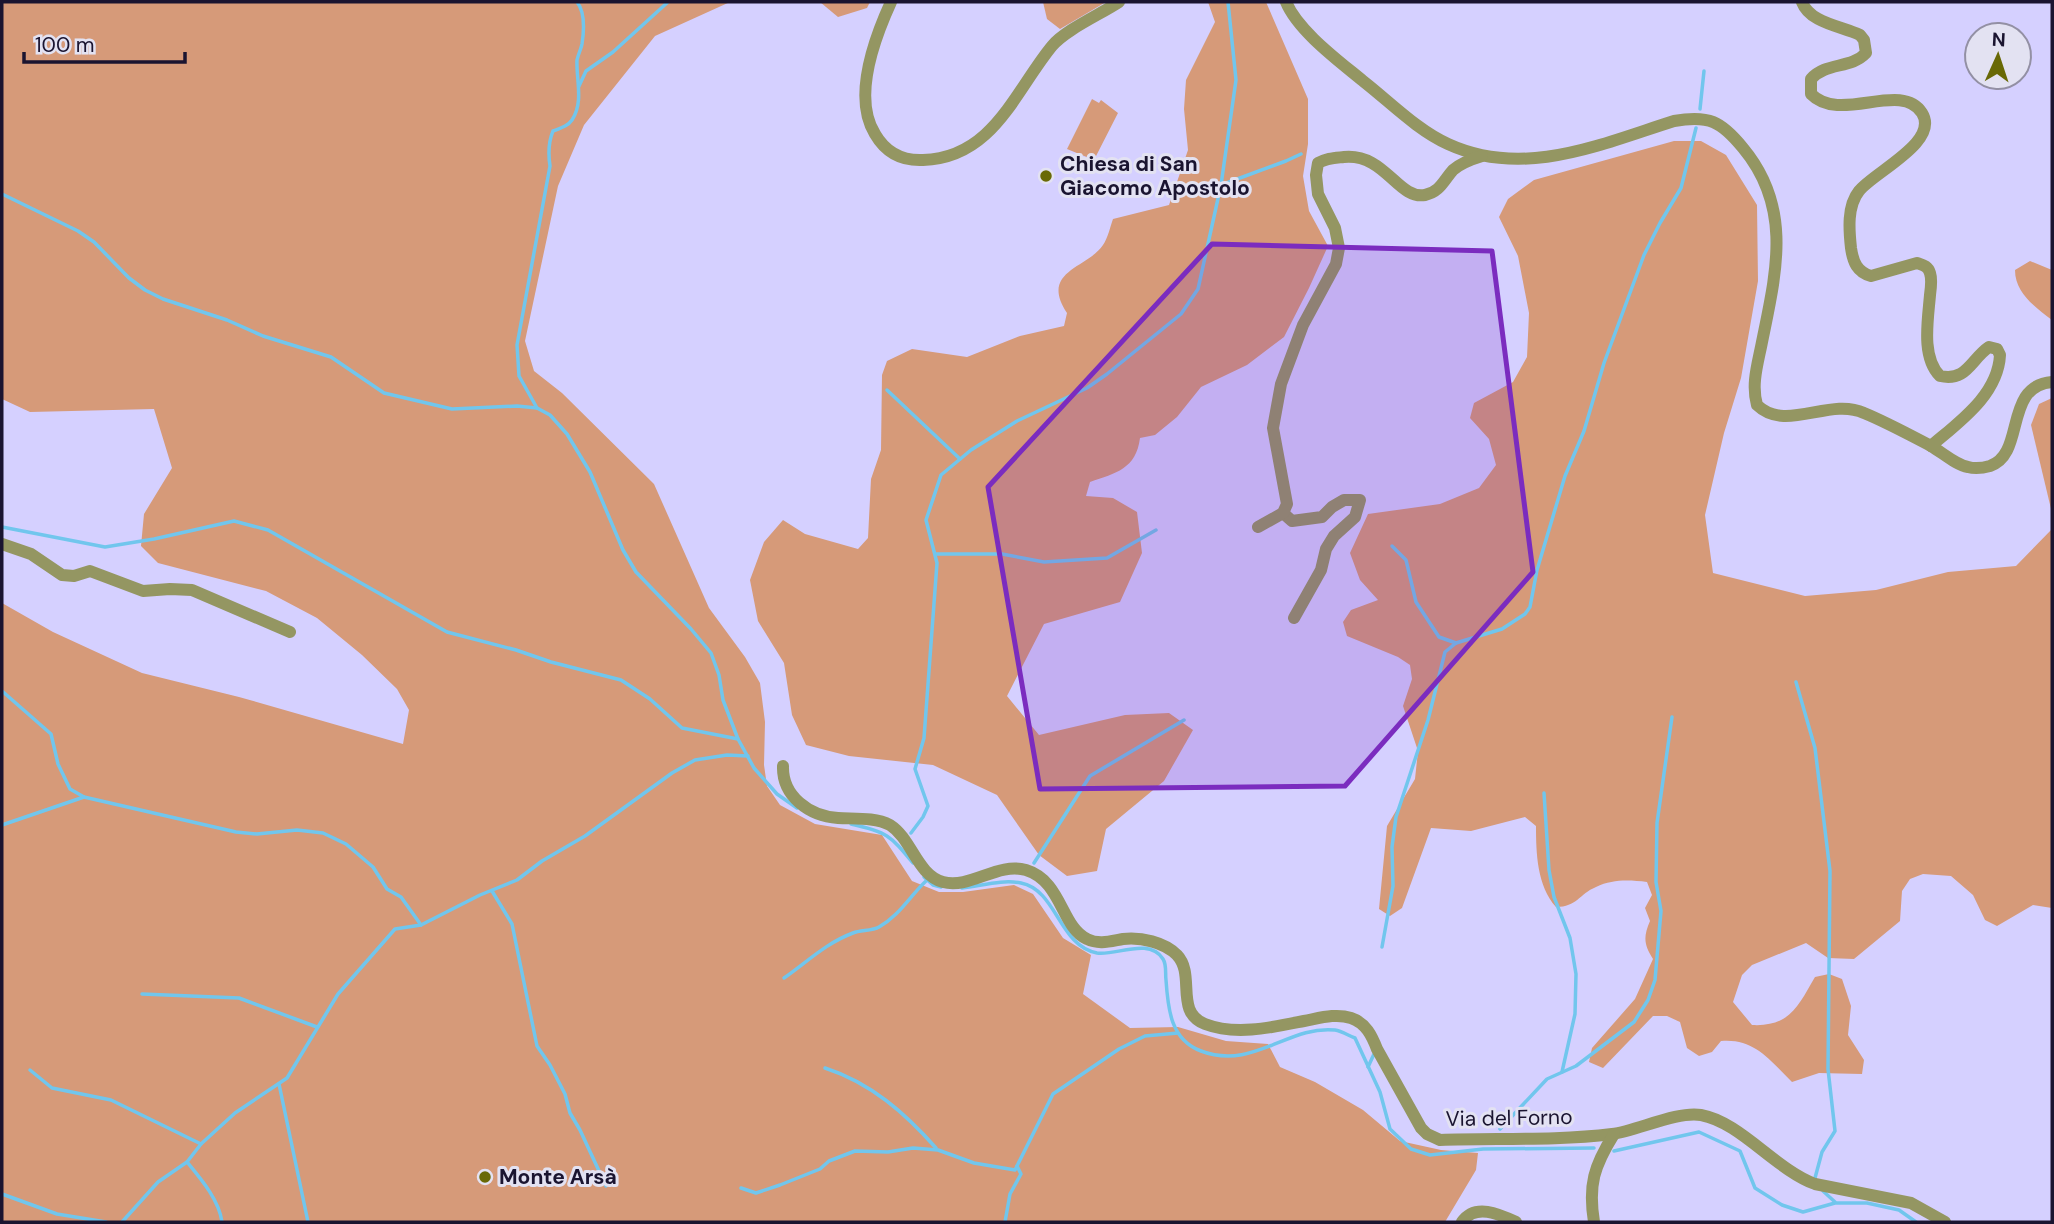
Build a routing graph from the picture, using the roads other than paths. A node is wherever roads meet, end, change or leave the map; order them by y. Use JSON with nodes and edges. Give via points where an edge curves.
{"nodes":[{"id":1,"x":891,"y":2,"type":"edge"},
{"id":2,"x":1119,"y":2,"type":"edge"},
{"id":3,"x":1286,"y":2,"type":"edge"},
{"id":4,"x":1802,"y":2,"type":"edge"},
{"id":5,"x":1486,"y":155,"type":"junction"},
{"id":6,"x":2052,"y":382,"type":"edge"},
{"id":7,"x":1931,"y":446,"type":"junction"},
{"id":8,"x":1283,"y":513,"type":"junction"},
{"id":9,"x":1258,"y":527,"type":"dead end"},
{"id":10,"x":2,"y":544,"type":"edge"},
{"id":11,"x":1294,"y":618,"type":"dead end"},
{"id":12,"x":290,"y":632,"type":"dead end"},
{"id":13,"x":783,"y":766,"type":"dead end"},
{"id":14,"x":1614,"y":1134,"type":"junction"},
{"id":15,"x":1462,"y":1222,"type":"edge"},
{"id":16,"x":1516,"y":1222,"type":"edge"},
{"id":17,"x":1594,"y":1222,"type":"edge"},
{"id":18,"x":1945,"y":1222,"type":"edge"}],
"edges":[{"from":1,"to":2,"type":"street","via":[[875,38],[867,83],[868,115],[871,128],[886,148],[896,156],[920,160],[938,159],[978,142],[999,123],[1052,45]]},
{"from":3,"to":5,"type":"street","via":[[1325,48],[1429,133]]},
{"from":4,"to":7,"type":"street","via":[[1820,20],[1860,34],[1866,47],[1858,61],[1817,72],[1811,79],[1811,94],[1817,101],[1840,106],[1903,100],[1924,117],[1924,132],[1917,143],[1855,198],[1850,238],[1858,269],[1871,276],[1925,265],[1931,285],[1929,349],[1940,376],[1965,373],[1989,347],[2000,355],[1988,391],[1976,407]]},
{"from":5,"to":7,"type":"street","via":[[1554,157],[1692,118],[1728,128],[1760,174],[1775,215],[1777,267],[1755,381],[1756,405],[1764,412],[1787,417],[1849,407]]},
{"from":5,"to":8,"type":"street","via":[[1455,169],[1439,188],[1424,195],[1412,194],[1377,164],[1360,157],[1318,163],[1318,194],[1339,247],[1336,264],[1303,325],[1281,384],[1273,428],[1285,485]]},
{"from":6,"to":7,"type":"street","via":[[2026,396],[2007,452],[1991,466],[1966,467]]},
{"from":8,"to":9,"type":"street"},
{"from":8,"to":11,"type":"street","via":[[1292,521],[1322,517],[1344,500],[1360,500],[1355,517],[1326,549],[1321,570]]},
{"from":10,"to":12,"type":"street","via":[[31,554],[62,575],[90,571],[143,592],[192,590]]},
{"from":13,"to":14,"type":"street","name":"Via del Forno","via":[[785,785],[800,804],[834,818],[888,824],[939,881],[953,883],[1022,869],[1049,887],[1086,939],[1101,943],[1143,939],[1160,944],[1182,962],[1189,1011],[1207,1025],[1236,1030],[1276,1027],[1327,1016],[1358,1021],[1373,1037],[1421,1128],[1433,1138]]},
{"from":14,"to":17,"type":"street","via":[[1597,1163],[1592,1183]]},
{"from":14,"to":18,"type":"street","name":"Via del Forno","via":[[1702,1115],[1732,1130],[1800,1178],[1911,1203]]},
{"from":15,"to":16,"type":"street","via":[[1476,1212]]}]}
